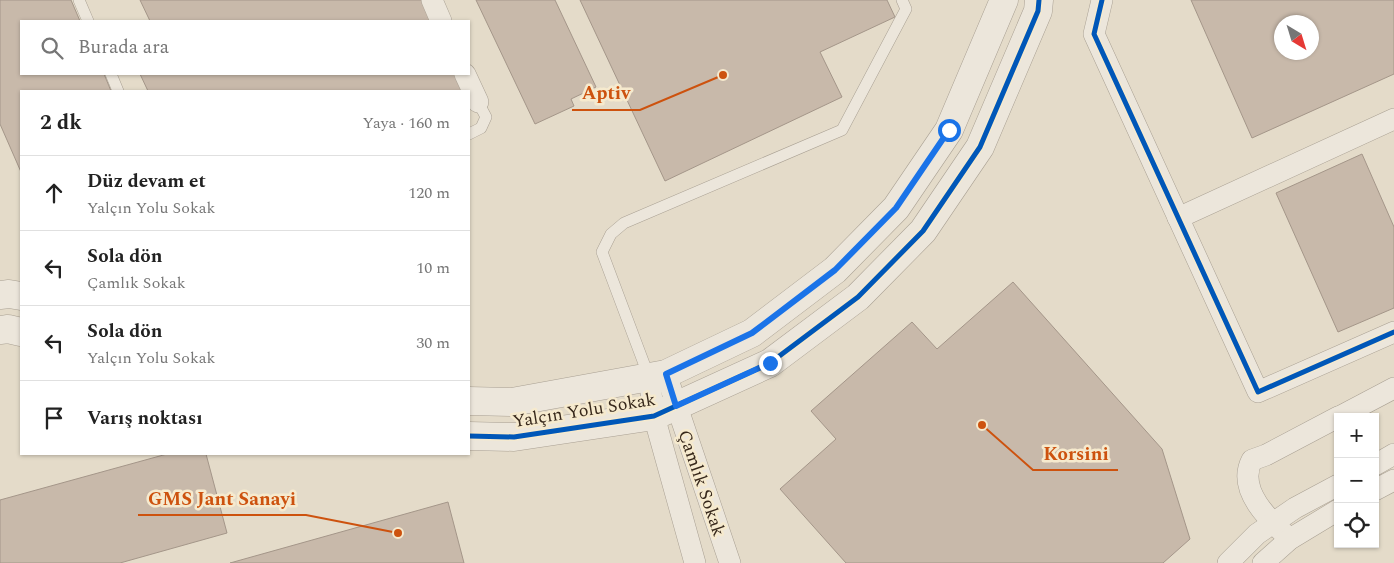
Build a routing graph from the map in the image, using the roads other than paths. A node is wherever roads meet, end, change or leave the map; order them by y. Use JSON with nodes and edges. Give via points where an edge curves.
{"nodes":[{"id":1,"x":79,"y":0,"type":"edge"},
{"id":2,"x":432,"y":0,"type":"edge"},
{"id":3,"x":902,"y":0,"type":"edge"},
{"id":4,"x":1004,"y":0,"type":"edge"},
{"id":5,"x":1039,"y":0,"type":"edge"},
{"id":6,"x":1102,"y":0,"type":"edge"},
{"id":7,"x":88,"y":20,"type":"edge"},
{"id":8,"x":442,"y":20,"type":"edge"},
{"id":9,"x":111,"y":75,"type":"edge"},
{"id":10,"x":465,"y":75,"type":"edge"},
{"id":11,"x":118,"y":90,"type":"edge"},
{"id":12,"x":478,"y":102,"type":"joint"},
{"id":13,"x":1394,"y":119,"type":"edge"},
{"id":14,"x":470,"y":134,"type":"edge"},
{"id":15,"x":1178,"y":218,"type":"junction"},
{"id":16,"x":0,"y":295,"type":"edge"},
{"id":17,"x":20,"y":296,"type":"edge"},
{"id":18,"x":0,"y":330,"type":"edge"},
{"id":19,"x":20,"y":332,"type":"edge"},
{"id":20,"x":1394,"y":332,"type":"edge"},
{"id":21,"x":658,"y":375,"type":"junction"},
{"id":22,"x":1394,"y":388,"type":"edge"},
{"id":23,"x":470,"y":401,"type":"edge"},
{"id":24,"x":665,"y":411,"type":"junction"},
{"id":25,"x":1346,"y":413,"type":"edge"},
{"id":26,"x":1334,"y":419,"type":"edge"},
{"id":27,"x":470,"y":436,"type":"edge"},
{"id":28,"x":1394,"y":454,"type":"edge"},
{"id":29,"x":1379,"y":463,"type":"edge"},
{"id":30,"x":1394,"y":480,"type":"edge"},
{"id":31,"x":1334,"y":487,"type":"edge"},
{"id":32,"x":1379,"y":488,"type":"edge"},
{"id":33,"x":1334,"y":512,"type":"edge"},
{"id":34,"x":1273,"y":523,"type":"junction"},
{"id":35,"x":1290,"y":539,"type":"junction"},
{"id":36,"x":695,"y":563,"type":"edge"},
{"id":37,"x":730,"y":563,"type":"edge"},
{"id":38,"x":1228,"y":563,"type":"edge"},
{"id":39,"x":1263,"y":563,"type":"edge"}],
"edges":[{"from":1,"to":7,"type":"lane"},
{"from":2,"to":8,"type":"street"},
{"from":3,"to":21,"type":"lane","via":[[906,9],[842,130],[624,223],[611,234],[602,252]]},
{"from":4,"to":21,"type":"street","name":"Yalçın Yolu Sokak","via":[[949,130],[896,208],[835,270],[752,333]]},
{"from":5,"to":24,"type":"street","name":"Yalçın Yolu Sokak","via":[[1038,11],[980,147],[923,231],[858,297],[770,363]]},
{"from":6,"to":15,"type":"street","via":[[1094,34]]},
{"from":9,"to":11,"type":"lane"},
{"from":10,"to":12,"type":"street"},
{"from":12,"to":14,"type":"lane","via":[[486,117],[481,128]]},
{"from":13,"to":15,"type":"street"},
{"from":15,"to":20,"type":"street","via":[[1258,392]]},
{"from":16,"to":17,"type":"street"},
{"from":18,"to":19,"type":"street"},
{"from":21,"to":23,"type":"street","name":"Yalçın Yolu Sokak","via":[[512,402]]},
{"from":21,"to":24,"type":"street","name":"Çamlık Sokak"},
{"from":22,"to":25,"type":"street"},
{"from":24,"to":27,"type":"street","name":"Yalçın Yolu Sokak","via":[[514,437]]},
{"from":24,"to":36,"type":"street","name":"Çamlık Sokak"},
{"from":24,"to":37,"type":"street","name":"Çamlık Sokak"},
{"from":26,"to":34,"type":"street","via":[[1252,460],[1248,468],[1248,482],[1257,503]]},
{"from":28,"to":29,"type":"street"},
{"from":30,"to":32,"type":"street"},
{"from":31,"to":34,"type":"street"},
{"from":33,"to":35,"type":"street"},
{"from":34,"to":35,"type":"street"},
{"from":34,"to":38,"type":"street"},
{"from":35,"to":39,"type":"street"}]}
